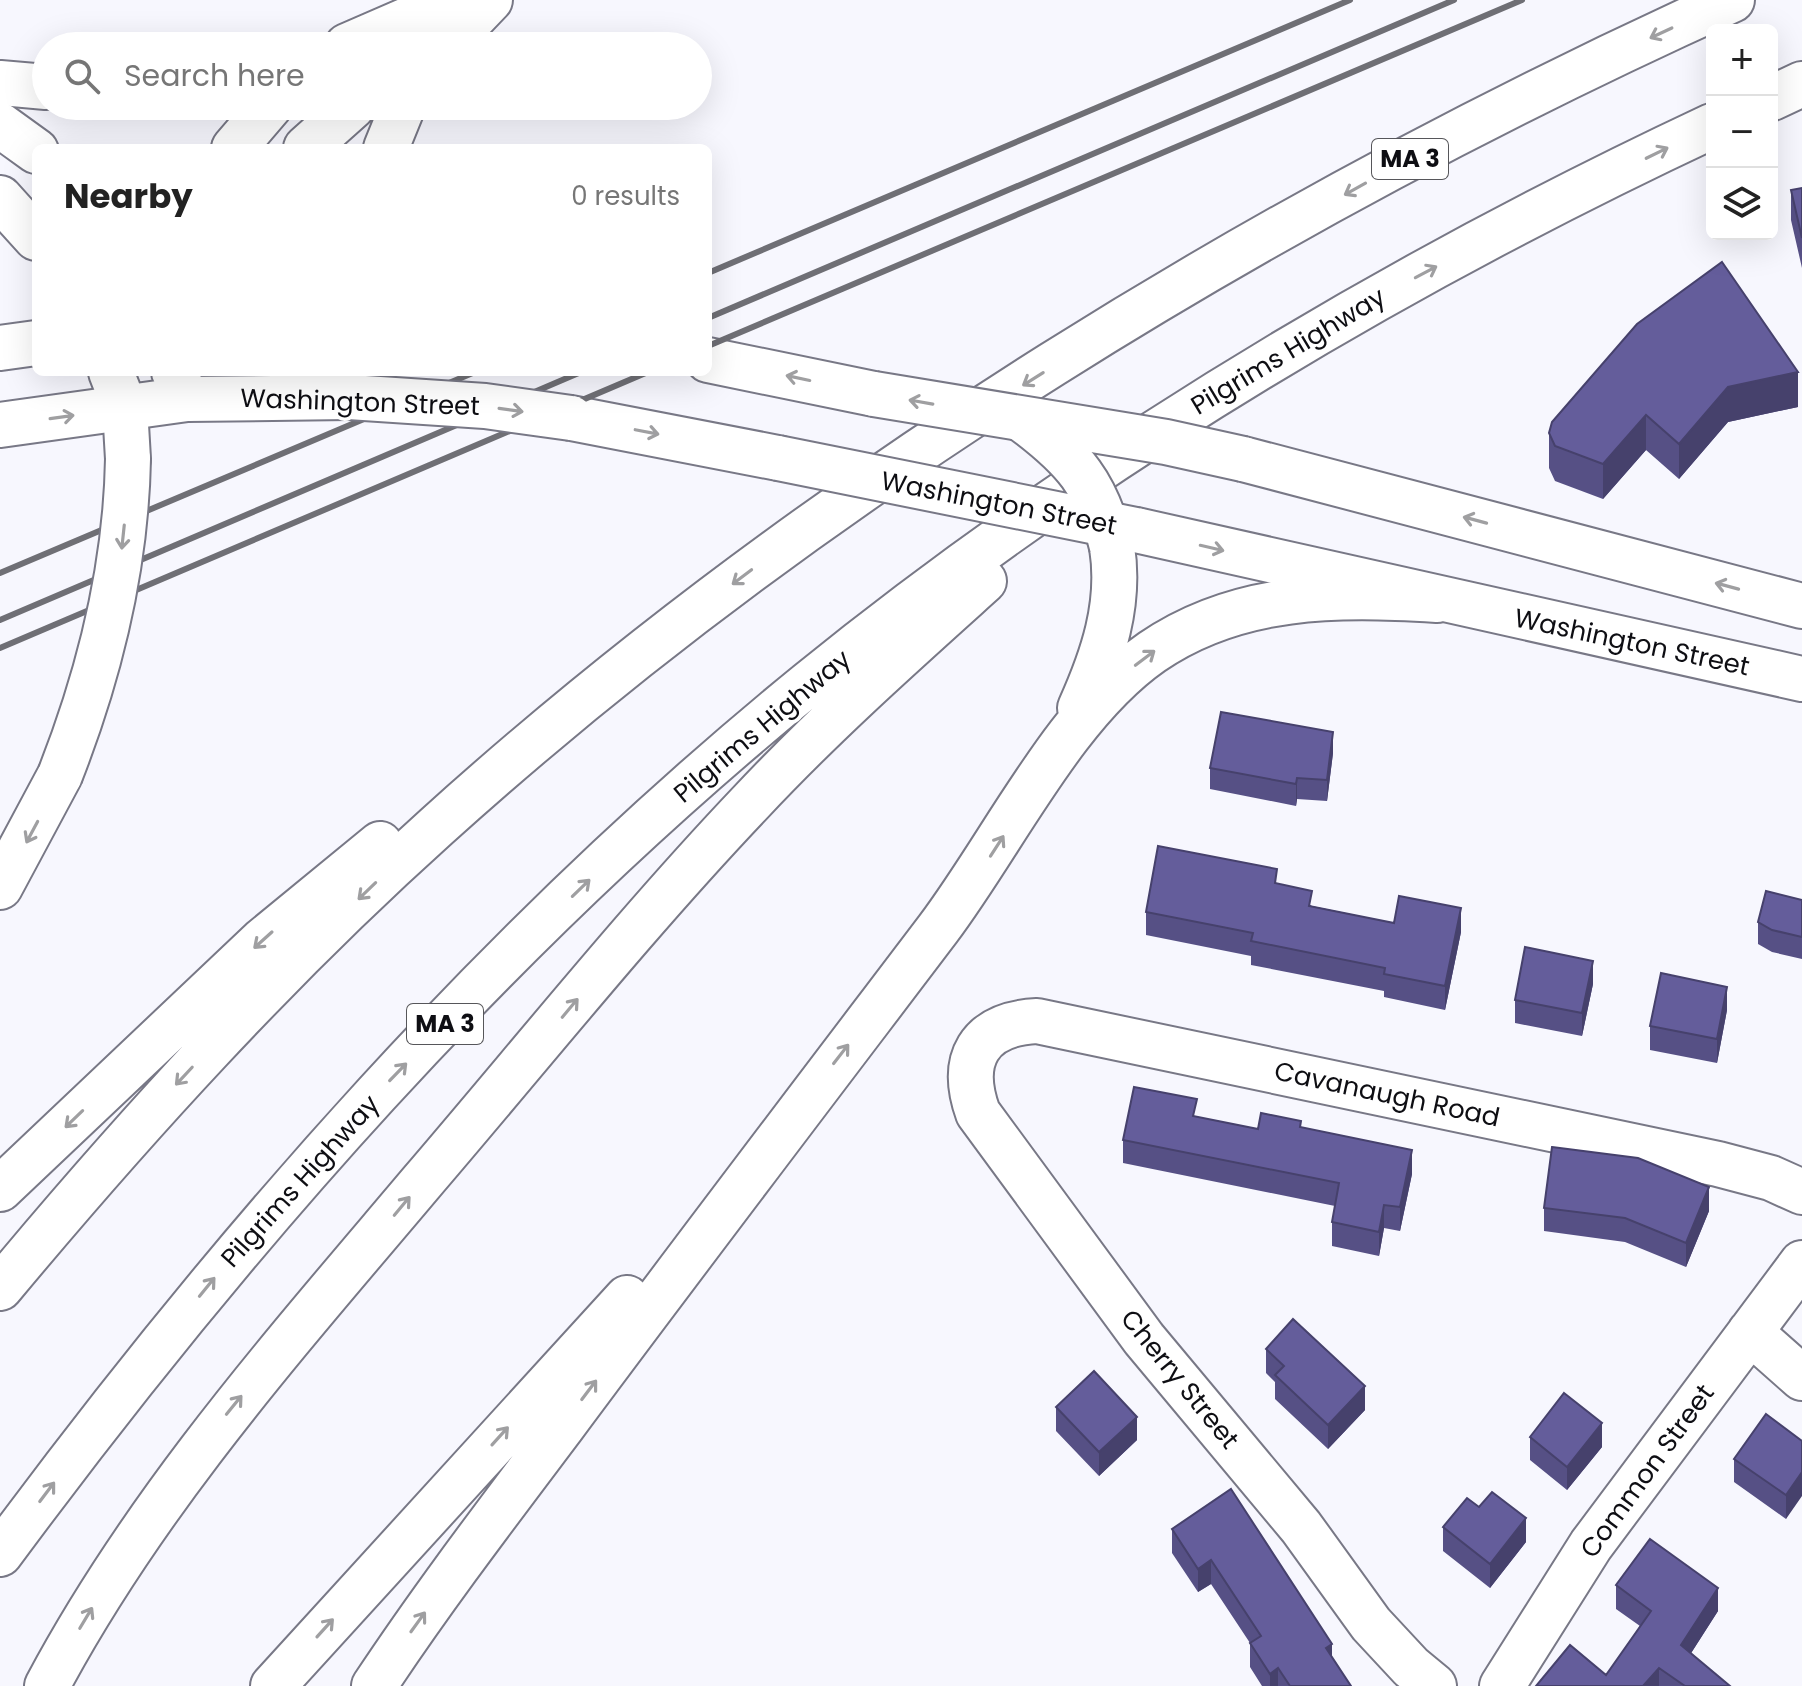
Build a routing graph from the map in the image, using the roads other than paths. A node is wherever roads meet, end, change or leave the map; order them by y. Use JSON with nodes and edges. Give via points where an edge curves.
{"nodes":[{"id":1,"x":483,"y":0,"type":"edge"},
{"id":2,"x":490,"y":0,"type":"edge"},
{"id":3,"x":1732,"y":0,"type":"edge"},
{"id":4,"x":380,"y":32,"type":"edge"},
{"id":5,"x":448,"y":32,"type":"edge"},
{"id":6,"x":459,"y":32,"type":"edge"},
{"id":7,"x":0,"y":83,"type":"edge"},
{"id":8,"x":1802,"y":84,"type":"edge"},
{"id":9,"x":32,"y":86,"type":"edge"},
{"id":10,"x":1776,"y":96,"type":"edge"},
{"id":11,"x":258,"y":120,"type":"edge"},
{"id":12,"x":337,"y":120,"type":"edge"},
{"id":13,"x":397,"y":120,"type":"edge"},
{"id":14,"x":0,"y":125,"type":"edge"},
{"id":15,"x":1706,"y":129,"type":"edge"},
{"id":16,"x":237,"y":144,"type":"edge"},
{"id":17,"x":310,"y":144,"type":"edge"},
{"id":18,"x":388,"y":144,"type":"edge"},
{"id":19,"x":32,"y":148,"type":"edge"},
{"id":20,"x":0,"y":198,"type":"edge"},
{"id":21,"x":32,"y":234,"type":"edge"},
{"id":22,"x":32,"y":344,"type":"edge"},
{"id":23,"x":0,"y":348,"type":"edge"},
{"id":24,"x":712,"y":361,"type":"edge"},
{"id":25,"x":186,"y":381,"type":"edge"},
{"id":26,"x":124,"y":384,"type":"edge"},
{"id":27,"x":1023,"y":420,"type":"junction"},
{"id":28,"x":0,"y":425,"type":"edge"},
{"id":29,"x":1127,"y":450,"type":"junction"},
{"id":30,"x":1118,"y":534,"type":"junction"},
{"id":31,"x":1437,"y":600,"type":"junction"},
{"id":32,"x":1802,"y":606,"type":"edge"},
{"id":33,"x":616,"y":675,"type":"junction"},
{"id":34,"x":1802,"y":679,"type":"edge"},
{"id":35,"x":1055,"y":757,"type":"junction"},
{"id":36,"x":0,"y":887,"type":"edge"},
{"id":37,"x":976,"y":1050,"type":"joint"},
{"id":38,"x":792,"y":1116,"type":"junction"},
{"id":39,"x":0,"y":1189,"type":"edge"},
{"id":40,"x":1802,"y":1192,"type":"edge"},
{"id":41,"x":1802,"y":1263,"type":"edge"},
{"id":42,"x":0,"y":1288,"type":"edge"},
{"id":43,"x":1750,"y":1332,"type":"junction"},
{"id":44,"x":1802,"y":1378,"type":"edge"},
{"id":45,"x":0,"y":1554,"type":"edge"},
{"id":46,"x":47,"y":1686,"type":"edge"},
{"id":47,"x":273,"y":1686,"type":"edge"},
{"id":48,"x":374,"y":1686,"type":"edge"},
{"id":49,"x":1434,"y":1686,"type":"edge"},
{"id":50,"x":1502,"y":1686,"type":"edge"}],
"edges":[{"from":1,"to":4,"type":"main road"},
{"from":2,"to":5,"type":"main road"},
{"from":2,"to":6,"type":"main road"},
{"from":3,"to":33,"type":"main road","number":"MA 3","one_way":true,"via":[[1409,160],[1099,337],[857,494]]},
{"from":7,"to":9,"type":"main road"},
{"from":8,"to":10,"type":"main road"},
{"from":11,"to":16,"type":"main road"},
{"from":12,"to":17,"type":"main road"},
{"from":13,"to":18,"type":"main road"},
{"from":14,"to":19,"type":"main road"},
{"from":29,"to":15,"type":"main road","name":"Pilgrims Highway","number":"MA 3","one_way":true,"via":[[1391,290]]},
{"from":20,"to":21,"type":"main road"},
{"from":22,"to":23,"type":"main road"},
{"from":27,"to":24,"type":"main road","one_way":true,"bridge":true},
{"from":25,"to":26,"type":"main road","name":"Washington Street"},
{"from":25,"to":30,"type":"main road","name":"Washington Street","one_way":true,"bridge":true,"via":[[485,406],[584,421]]},
{"from":28,"to":26,"type":"main road","name":"Washington Street","one_way":true},
{"from":26,"to":36,"type":"main road","one_way":true,"bridge":true,"via":[[128,459],[118,579],[90,691],[60,775]]},
{"from":27,"to":30,"type":"main road","bridge":true,"via":[[1078,467]]},
{"from":32,"to":27,"type":"main road","one_way":true,"bridge":true,"via":[[1243,459]]},
{"from":45,"to":29,"type":"main road","name":"Pilgrims Highway","number":"MA 3","one_way":true,"via":[[132,1380],[278,1202],[565,903],[804,687],[973,557]]},
{"from":46,"to":29,"type":"main road","one_way":true,"via":[[109,1580],[199,1449],[661,901],[831,721]]},
{"from":30,"to":31,"type":"main road","name":"Washington Street","one_way":true},
{"from":30,"to":35,"type":"main road","via":[[1109,633]]},
{"from":31,"to":34,"type":"main road","name":"Washington Street"},
{"from":35,"to":31,"type":"main road","one_way":true,"via":[[1129,670],[1173,639],[1220,617],[1316,597]]},
{"from":33,"to":39,"type":"main road","one_way":true,"via":[[421,812],[311,898]]},
{"from":33,"to":42,"type":"main road","number":"MA 3","one_way":true,"via":[[437,826],[283,972],[181,1078]]},
{"from":38,"to":35,"type":"main road","one_way":true,"via":[[941,926]]},
{"from":37,"to":40,"type":"main road","name":"Cavanaugh Road","via":[[1003,1027],[1037,1021],[1718,1164]]},
{"from":37,"to":49,"type":"main road","name":"Cherry Street","via":[[969,1081],[978,1113],[1144,1339],[1301,1527],[1371,1624]]},
{"from":47,"to":38,"type":"main road","one_way":true},
{"from":48,"to":38,"type":"main road","one_way":true},
{"from":41,"to":43,"type":"main road","name":"Common Street"},
{"from":43,"to":44,"type":"main road"},
{"from":43,"to":50,"type":"main road","name":"Common Street","via":[[1591,1545]]}]}
